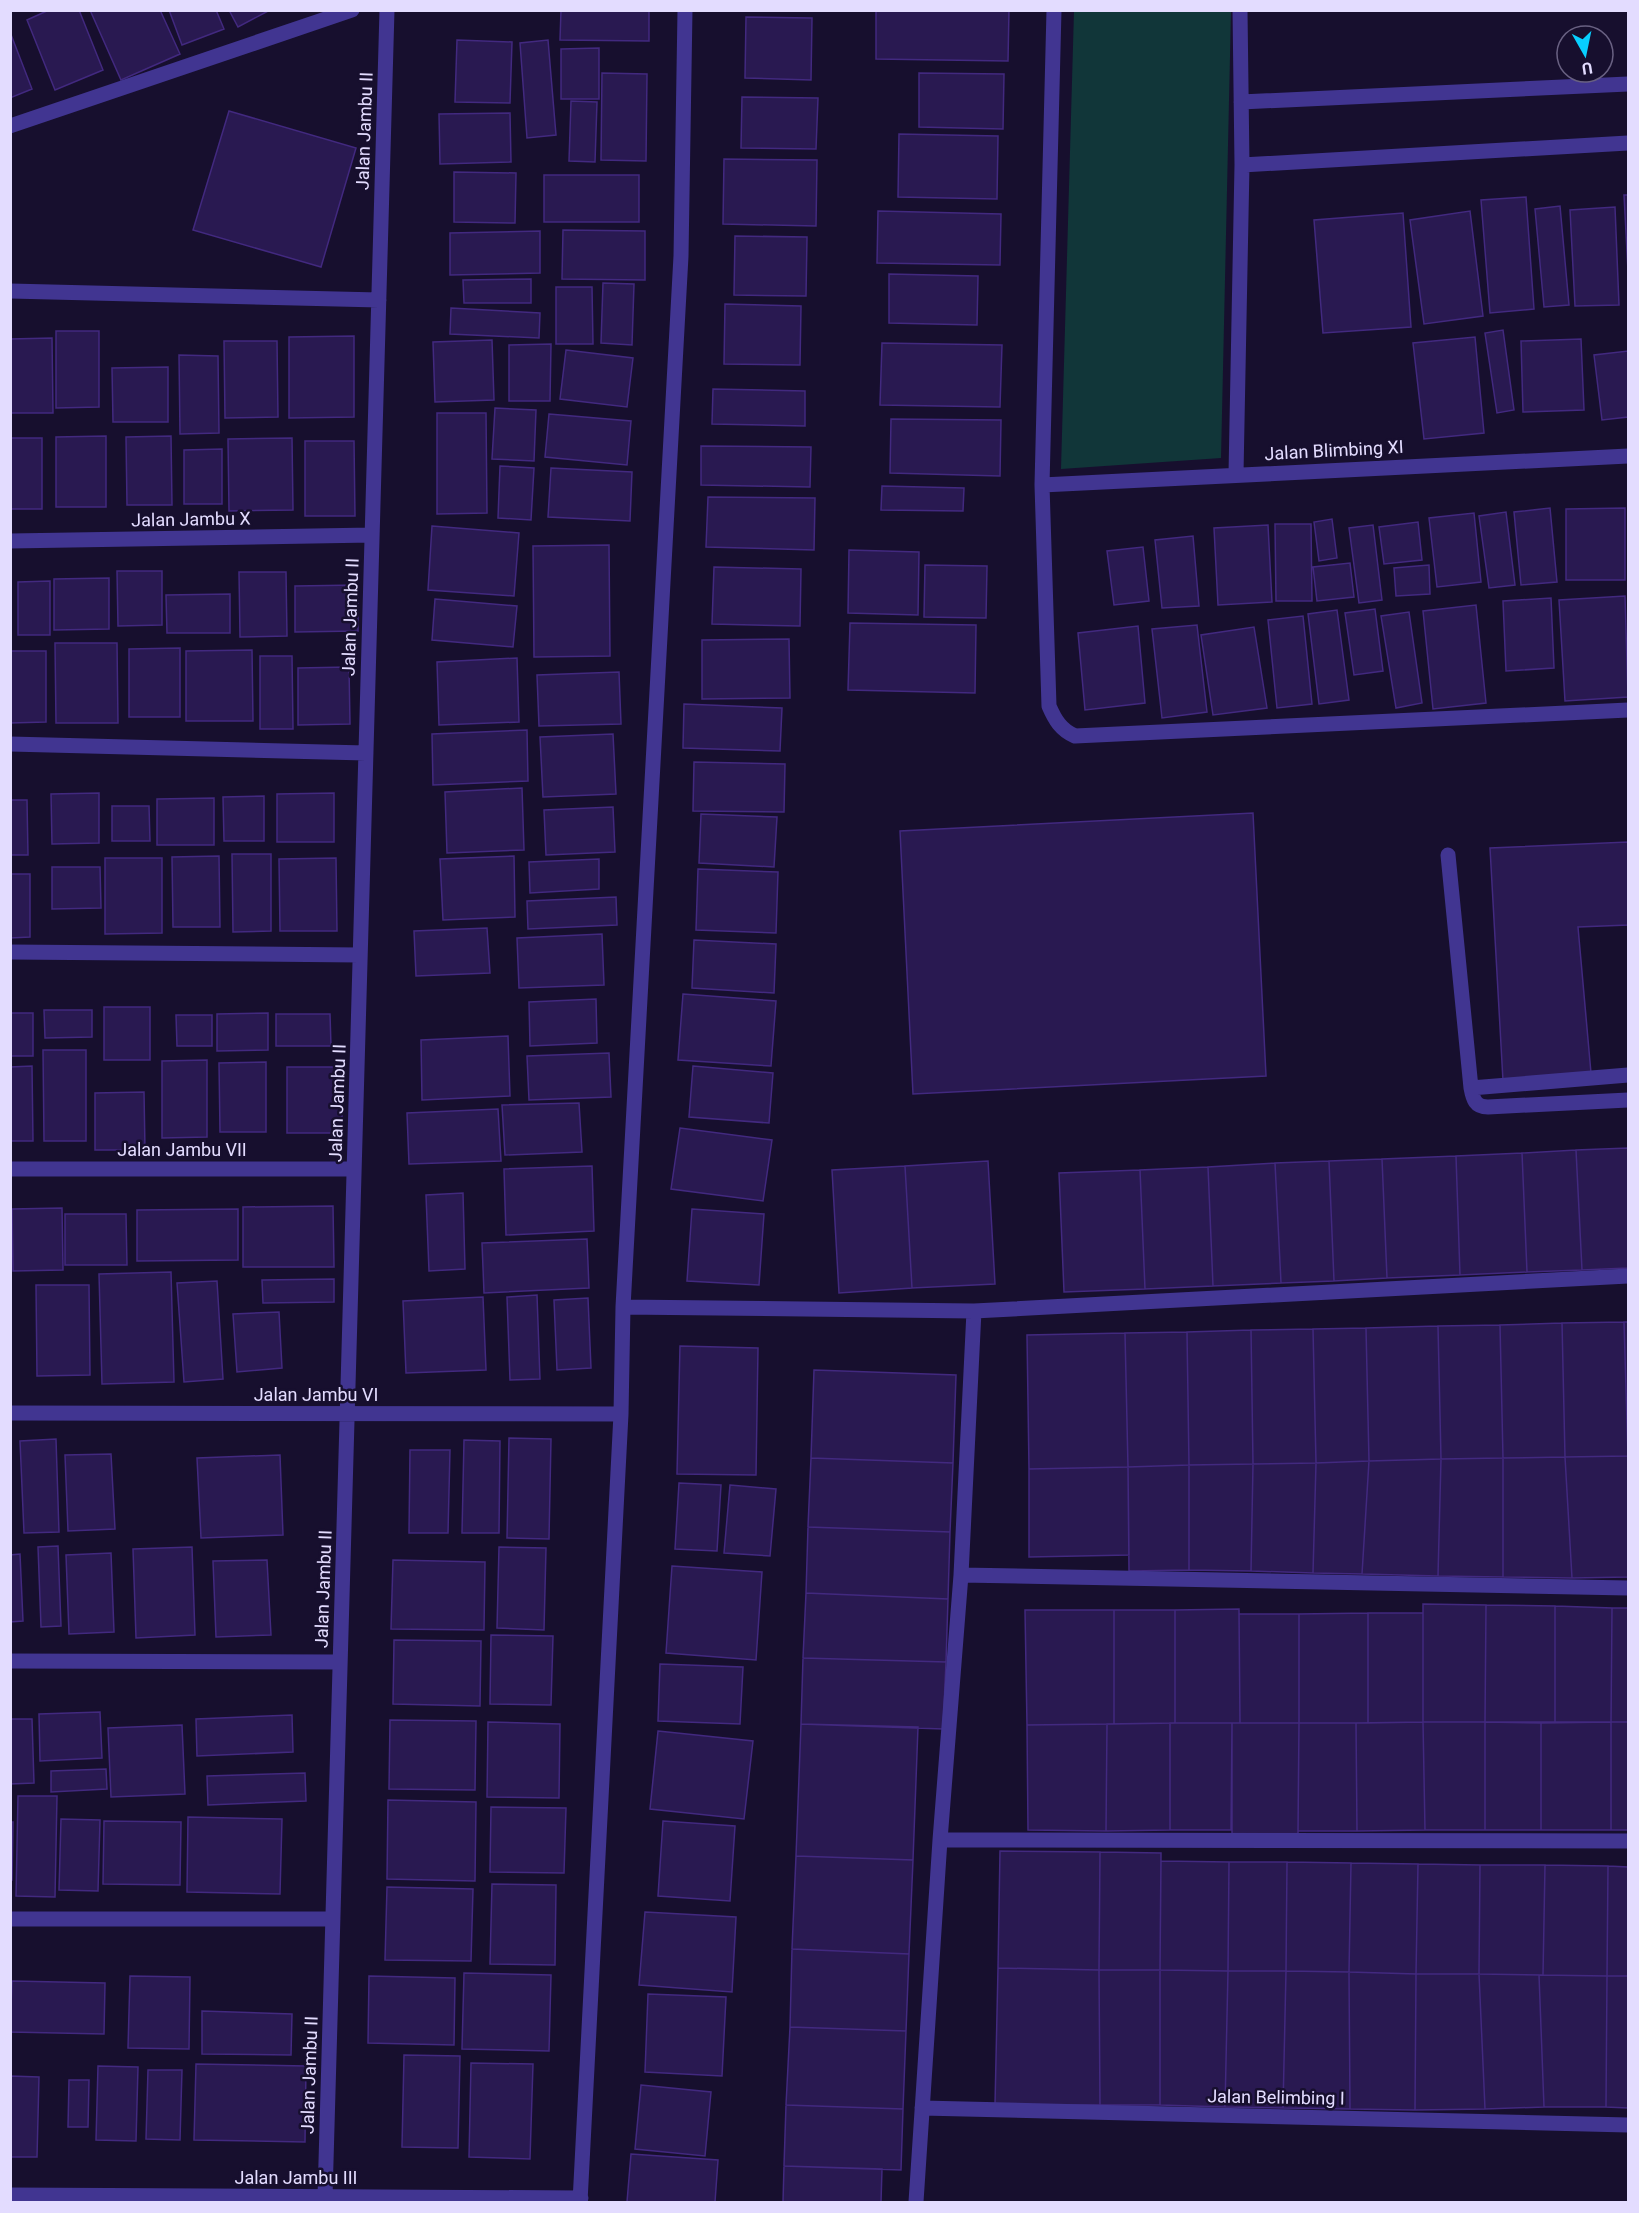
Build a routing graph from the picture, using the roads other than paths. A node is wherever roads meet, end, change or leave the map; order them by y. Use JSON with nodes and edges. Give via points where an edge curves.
{"nodes":[{"id":1,"x":352,"y":10,"type":"edge"},
{"id":2,"x":387,"y":10,"type":"edge"},
{"id":3,"x":685,"y":10,"type":"edge"},
{"id":4,"x":1054,"y":10,"type":"edge"},
{"id":5,"x":1240,"y":10,"type":"edge"},
{"id":6,"x":1629,"y":84,"type":"edge"},
{"id":7,"x":1241,"y":102,"type":"junction"},
{"id":8,"x":10,"y":126,"type":"edge"},
{"id":9,"x":1629,"y":143,"type":"edge"},
{"id":10,"x":1242,"y":165,"type":"junction"},
{"id":11,"x":10,"y":291,"type":"edge"},
{"id":12,"x":379,"y":300,"type":"junction"},
{"id":13,"x":1629,"y":456,"type":"edge"},
{"id":14,"x":1236,"y":474,"type":"junction"},
{"id":15,"x":1042,"y":485,"type":"junction"},
{"id":16,"x":372,"y":535,"type":"junction"},
{"id":17,"x":10,"y":541,"type":"edge"},
{"id":18,"x":1629,"y":710,"type":"edge"},
{"id":19,"x":10,"y":744,"type":"edge"},
{"id":20,"x":366,"y":753,"type":"junction"},
{"id":21,"x":1448,"y":855,"type":"dead end"},
{"id":22,"x":10,"y":952,"type":"edge"},
{"id":23,"x":360,"y":955,"type":"junction"},
{"id":24,"x":1629,"y":1075,"type":"edge"},
{"id":25,"x":1471,"y":1088,"type":"junction"},
{"id":26,"x":1629,"y":1100,"type":"edge"},
{"id":27,"x":10,"y":1168,"type":"edge"},
{"id":28,"x":354,"y":1169,"type":"junction"},
{"id":29,"x":1629,"y":1276,"type":"edge"},
{"id":30,"x":622,"y":1307,"type":"junction"},
{"id":31,"x":974,"y":1311,"type":"junction"},
{"id":32,"x":10,"y":1413,"type":"edge"},
{"id":33,"x":348,"y":1414,"type":"junction"},
{"id":34,"x":621,"y":1414,"type":"junction"},
{"id":35,"x":961,"y":1575,"type":"junction"},
{"id":36,"x":1629,"y":1588,"type":"edge"},
{"id":37,"x":10,"y":1661,"type":"edge"},
{"id":38,"x":340,"y":1662,"type":"junction"},
{"id":39,"x":940,"y":1840,"type":"junction"},
{"id":40,"x":1629,"y":1841,"type":"edge"},
{"id":41,"x":10,"y":1919,"type":"edge"},
{"id":42,"x":333,"y":1919,"type":"junction"},
{"id":43,"x":922,"y":2108,"type":"junction"},
{"id":44,"x":1629,"y":2125,"type":"edge"},
{"id":45,"x":10,"y":2195,"type":"edge"},
{"id":46,"x":325,"y":2197,"type":"junction"},
{"id":47,"x":580,"y":2200,"type":"edge"},
{"id":48,"x":916,"y":2202,"type":"edge"}],
"edges":[{"from":1,"to":8,"type":"street"},
{"from":2,"to":12,"type":"street","name":"Jalan Jambu II"},
{"from":3,"to":30,"type":"street","via":[[681,256]]},
{"from":4,"to":15,"type":"street"},
{"from":5,"to":7,"type":"street"},
{"from":6,"to":7,"type":"street"},
{"from":7,"to":10,"type":"street"},
{"from":9,"to":10,"type":"street"},
{"from":10,"to":14,"type":"street"},
{"from":11,"to":12,"type":"street"},
{"from":12,"to":16,"type":"street","name":"Jalan Jambu II"},
{"from":13,"to":14,"type":"street","name":"Jalan Blimbing XI"},
{"from":14,"to":15,"type":"street","name":"Jalan Blimbing XI"},
{"from":15,"to":18,"type":"street","via":[[1049,706],[1064,731],[1075,736]]},
{"from":16,"to":17,"type":"street","name":"Jalan Jambu X"},
{"from":16,"to":20,"type":"street","name":"Jalan Jambu II"},
{"from":19,"to":20,"type":"street"},
{"from":20,"to":23,"type":"street","name":"Jalan Jambu II"},
{"from":21,"to":25,"type":"street"},
{"from":22,"to":23,"type":"street"},
{"from":23,"to":28,"type":"street","name":"Jalan Jambu II"},
{"from":24,"to":25,"type":"street"},
{"from":25,"to":26,"type":"street","via":[[1474,1102],[1483,1107]]},
{"from":27,"to":28,"type":"street","name":"Jalan Jambu VII"},
{"from":28,"to":33,"type":"street","name":"Jalan Jambu II"},
{"from":29,"to":31,"type":"street"},
{"from":30,"to":31,"type":"street"},
{"from":30,"to":34,"type":"street"},
{"from":31,"to":35,"type":"street"},
{"from":32,"to":33,"type":"street","name":"Jalan Jambu VI"},
{"from":33,"to":34,"type":"street","name":"Jalan Jambu VI"},
{"from":33,"to":38,"type":"street","name":"Jalan Jambu II"},
{"from":34,"to":47,"type":"street"},
{"from":35,"to":36,"type":"street"},
{"from":35,"to":39,"type":"street"},
{"from":37,"to":38,"type":"street"},
{"from":38,"to":42,"type":"street","name":"Jalan Jambu II"},
{"from":39,"to":40,"type":"street"},
{"from":39,"to":43,"type":"street"},
{"from":41,"to":42,"type":"street"},
{"from":42,"to":46,"type":"street","name":"Jalan Jambu II"},
{"from":43,"to":44,"type":"street","name":"Jalan Belimbing I"},
{"from":43,"to":48,"type":"street"},
{"from":45,"to":46,"type":"street","name":"Jalan Jambu III"},
{"from":46,"to":47,"type":"street","name":"Jalan Jambu III"}]}
